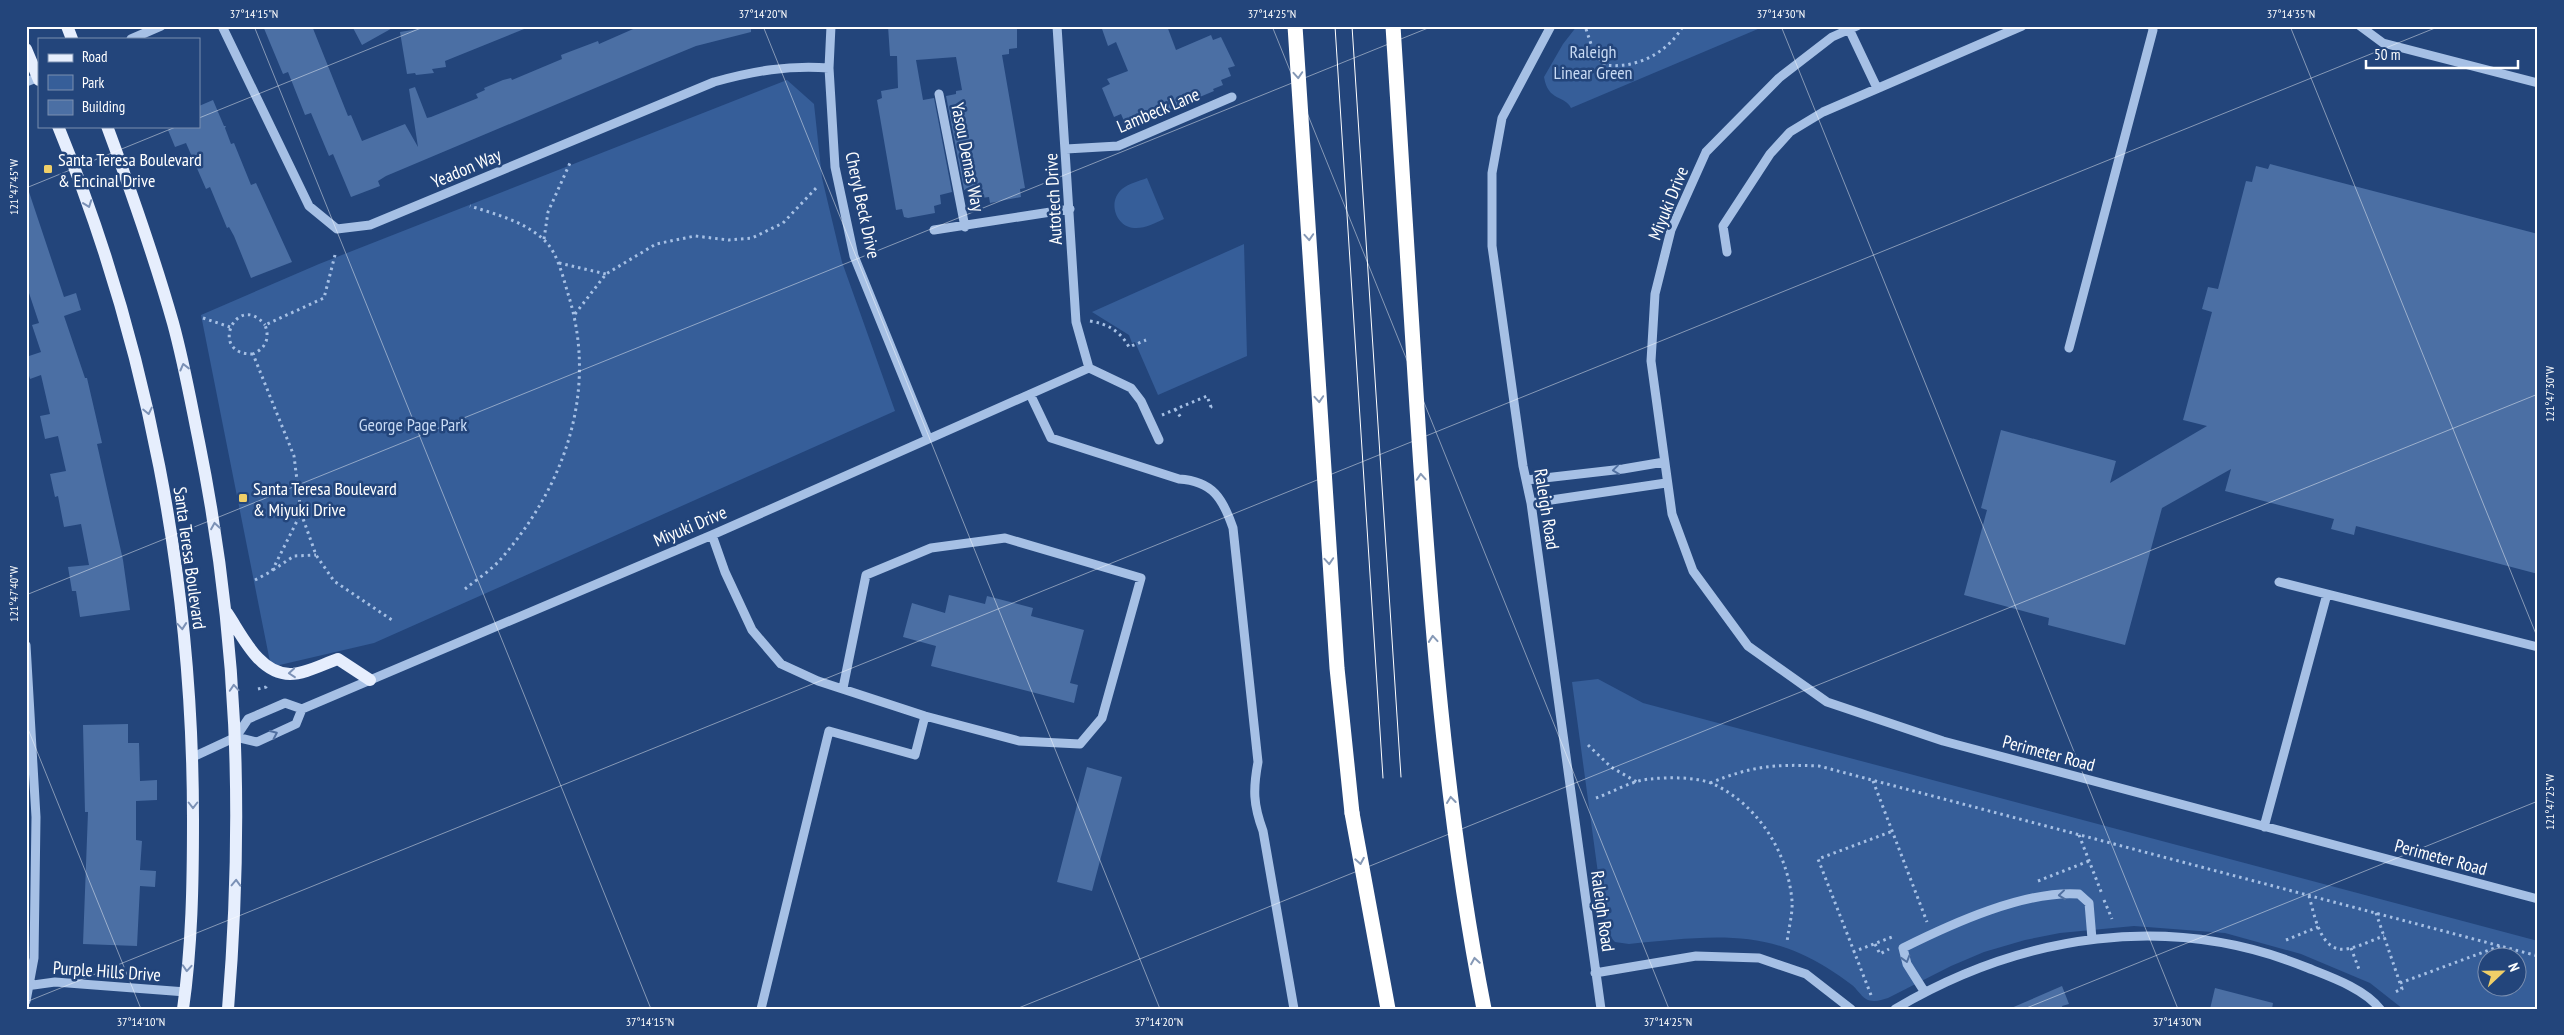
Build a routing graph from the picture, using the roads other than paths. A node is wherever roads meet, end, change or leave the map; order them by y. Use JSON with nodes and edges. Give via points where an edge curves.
{"nodes":[{"id":1,"x":67,"y":26,"type":"edge"},
{"id":2,"x":161,"y":26,"type":"edge"},
{"id":3,"x":222,"y":26,"type":"edge"},
{"id":4,"x":831,"y":26,"type":"edge"},
{"id":5,"x":1057,"y":26,"type":"edge"},
{"id":6,"x":1295,"y":26,"type":"edge"},
{"id":7,"x":1393,"y":26,"type":"edge"},
{"id":8,"x":1551,"y":26,"type":"edge"},
{"id":9,"x":2022,"y":26,"type":"edge"},
{"id":10,"x":2152,"y":26,"type":"edge"},
{"id":11,"x":2360,"y":26,"type":"edge"},
{"id":12,"x":1853,"y":28,"type":"edge"},
{"id":13,"x":72,"y":38,"type":"edge"},
{"id":14,"x":133,"y":38,"type":"edge"},
{"id":15,"x":26,"y":49,"type":"edge"},
{"id":16,"x":829,"y":68,"type":"junction"},
{"id":17,"x":35,"y":79,"type":"edge"},
{"id":18,"x":2538,"y":83,"type":"edge"},
{"id":19,"x":1877,"y":88,"type":"junction"},
{"id":20,"x":939,"y":94,"type":"dead end"},
{"id":21,"x":1232,"y":97,"type":"dead end"},
{"id":22,"x":59,"y":128,"type":"edge"},
{"id":23,"x":108,"y":128,"type":"edge"},
{"id":24,"x":1066,"y":148,"type":"junction"},
{"id":25,"x":1070,"y":209,"type":"junction"},
{"id":26,"x":965,"y":227,"type":"junction"},
{"id":27,"x":934,"y":230,"type":"dead end"},
{"id":28,"x":1727,"y":252,"type":"dead end"},
{"id":29,"x":2069,"y":348,"type":"dead end"},
{"id":30,"x":1089,"y":368,"type":"junction"},
{"id":31,"x":1030,"y":394,"type":"junction"},
{"id":32,"x":928,"y":438,"type":"junction"},
{"id":33,"x":1159,"y":440,"type":"dead end"},
{"id":34,"x":1664,"y":462,"type":"junction"},
{"id":35,"x":1527,"y":480,"type":"junction"},
{"id":36,"x":1666,"y":483,"type":"junction"},
{"id":37,"x":1531,"y":503,"type":"junction"},
{"id":38,"x":712,"y":535,"type":"junction"},
{"id":39,"x":2279,"y":582,"type":"dead end"},
{"id":40,"x":2327,"y":594,"type":"junction"},
{"id":41,"x":227,"y":613,"type":"junction"},
{"id":42,"x":26,"y":645,"type":"edge"},
{"id":43,"x":2538,"y":647,"type":"edge"},
{"id":44,"x":370,"y":680,"type":"junction"},
{"id":45,"x":843,"y":688,"type":"junction"},
{"id":46,"x":302,"y":709,"type":"junction"},
{"id":47,"x":925,"y":716,"type":"junction"},
{"id":48,"x":29,"y":726,"type":"edge"},
{"id":49,"x":236,"y":736,"type":"junction"},
{"id":50,"x":193,"y":757,"type":"junction"},
{"id":51,"x":2264,"y":827,"type":"junction"},
{"id":52,"x":2538,"y":899,"type":"edge"},
{"id":53,"x":2092,"y":938,"type":"junction"},
{"id":54,"x":1595,"y":973,"type":"junction"},
{"id":55,"x":28,"y":986,"type":"edge"},
{"id":56,"x":186,"y":992,"type":"junction"},
{"id":57,"x":1924,"y":992,"type":"junction"},
{"id":58,"x":26,"y":1001,"type":"edge"},
{"id":59,"x":183,"y":1009,"type":"edge"},
{"id":60,"x":228,"y":1009,"type":"edge"},
{"id":61,"x":761,"y":1009,"type":"edge"},
{"id":62,"x":1294,"y":1009,"type":"edge"},
{"id":63,"x":1388,"y":1009,"type":"edge"},
{"id":64,"x":1484,"y":1009,"type":"edge"},
{"id":65,"x":1601,"y":1009,"type":"edge"},
{"id":66,"x":1851,"y":1009,"type":"edge"},
{"id":67,"x":1895,"y":1009,"type":"edge"},
{"id":68,"x":2380,"y":1009,"type":"edge"}],
"edges":[{"from":1,"to":13,"type":"main road"},
{"from":2,"to":14,"type":"street"},
{"from":3,"to":16,"type":"street","name":"Yeadon Way","via":[[310,206],[337,228],[370,225],[714,82],[757,70],[806,66]]},
{"from":4,"to":16,"type":"street","name":"Cheryl Beck Drive"},
{"from":5,"to":24,"type":"street","name":"Autotech Drive"},
{"from":6,"to":63,"type":"highway","one_way":true,"bridge":true,"via":[[1337,668],[1352,813]]},
{"from":64,"to":7,"type":"highway","one_way":true,"via":[[1454,830],[1437,682],[1424,527]]},
{"from":8,"to":35,"type":"street","name":"Raleigh Road","via":[[1502,118],[1492,173],[1492,246]]},
{"from":9,"to":19,"type":"street"},
{"from":10,"to":29,"type":"street"},
{"from":11,"to":18,"type":"street","via":[[2383,43]]},
{"from":12,"to":19,"type":"street"},
{"from":12,"to":34,"type":"street","name":"Miyuki Drive","via":[[1832,37],[1779,78],[1706,152],[1671,230],[1654,294],[1651,361]]},
{"from":15,"to":17,"type":"main road"},
{"from":16,"to":32,"type":"street","name":"Cheryl Beck Drive","via":[[835,167],[854,256]]},
{"from":19,"to":28,"type":"street","via":[[1823,112],[1790,132],[1770,154],[1723,226]]},
{"from":20,"to":26,"type":"street","name":"Yasou Demas Way"},
{"from":21,"to":24,"type":"street","name":"Lambeck Lane","via":[[1118,146]]},
{"from":22,"to":50,"type":"main road","name":"Santa Teresa Boulevard","one_way":true,"via":[[99,236],[147,406],[170,526],[179,594]]},
{"from":41,"to":23,"type":"main road","name":"Santa Teresa Boulevard","one_way":true,"via":[[211,502],[184,366],[141,216]]},
{"from":24,"to":25,"type":"street","name":"Autotech Drive"},
{"from":25,"to":26,"type":"street","name":"Yasou Demas Way"},
{"from":25,"to":30,"type":"street","name":"Autotech Drive","via":[[1076,322]]},
{"from":26,"to":27,"type":"street","name":"Yasou Demas Way"},
{"from":30,"to":31,"type":"street","name":"Miyuki Drive"},
{"from":30,"to":33,"type":"street","via":[[1130,388],[1141,401]]},
{"from":31,"to":32,"type":"street","name":"Miyuki Drive"},
{"from":31,"to":62,"type":"street","via":[[1051,438],[1179,479],[1195,480],[1211,489],[1224,503],[1232,528],[1257,752],[1253,789],[1255,805],[1263,830]]},
{"from":32,"to":38,"type":"street","name":"Miyuki Drive"},
{"from":34,"to":35,"type":"street","one_way":true},
{"from":34,"to":36,"type":"street","name":"Miyuki Drive"},
{"from":35,"to":37,"type":"street","name":"Raleigh Road"},
{"from":36,"to":37,"type":"street"},
{"from":36,"to":51,"type":"street","name":"Perimeter Road","via":[[1672,514],[1693,571],[1748,646],[1827,702],[1943,742]]},
{"from":37,"to":54,"type":"street","name":"Raleigh Road"},
{"from":38,"to":44,"type":"street","name":"Miyuki Drive"},
{"from":38,"to":45,"type":"street","via":[[752,630],[781,664]]},
{"from":39,"to":40,"type":"street"},
{"from":40,"to":43,"type":"street"},
{"from":40,"to":51,"type":"street"},
{"from":44,"to":41,"type":"main road","one_way":true,"via":[[338,659],[291,674],[273,670],[262,662]]},
{"from":49,"to":41,"type":"main road","name":"Santa Teresa Boulevard","one_way":true},
{"from":42,"to":48,"type":"street"},
{"from":44,"to":46,"type":"street","name":"Miyuki Drive"},
{"from":45,"to":47,"type":"street"},
{"from":45,"to":47,"type":"street","via":[[866,575],[931,548],[1004,538],[1141,578],[1102,718],[1080,744],[1019,741]]},
{"from":46,"to":49,"type":"street","via":[[285,703],[268,709],[248,719]]},
{"from":49,"to":46,"type":"street","one_way":true,"via":[[257,742],[296,724]]},
{"from":47,"to":61,"type":"street","via":[[916,755],[828,731]]},
{"from":48,"to":55,"type":"street","via":[[36,816],[34,958]]},
{"from":49,"to":50,"type":"street"},
{"from":60,"to":49,"type":"main road","name":"Santa Teresa Boulevard","one_way":true,"via":[[237,846]]},
{"from":50,"to":56,"type":"main road","name":"Santa Teresa Boulevard","one_way":true,"via":[[193,875]]},
{"from":51,"to":52,"type":"street","name":"Perimeter Road"},
{"from":53,"to":57,"type":"street","via":[[2037,948],[1984,965]]},
{"from":53,"to":57,"type":"street","one_way":true,"via":[[2089,903],[2079,894],[2056,895],[1998,908],[1903,948],[1907,964]]},
{"from":53,"to":68,"type":"street","via":[[2169,937],[2224,943],[2276,955],[2366,996]]},
{"from":54,"to":65,"type":"street","name":"Raleigh Road"},
{"from":54,"to":66,"type":"street","via":[[1696,956],[1759,958],[1806,974]]},
{"from":55,"to":56,"type":"street","name":"Purple Hills Drive","via":[[56,982]]},
{"from":55,"to":58,"type":"street"},
{"from":56,"to":59,"type":"main road","name":"Santa Teresa Boulevard"},
{"from":57,"to":67,"type":"street"}]}
